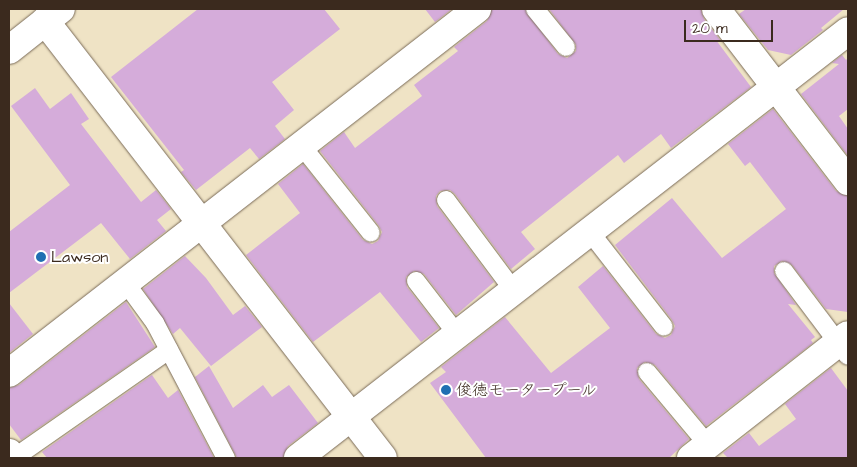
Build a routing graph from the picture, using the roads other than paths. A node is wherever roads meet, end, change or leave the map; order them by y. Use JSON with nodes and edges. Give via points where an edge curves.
{"nodes":[{"id":1,"x":477,"y":9,"type":"edge"},
{"id":2,"x":535,"y":9,"type":"edge"},
{"id":3,"x":716,"y":9,"type":"edge"},
{"id":4,"x":53,"y":15,"type":"edge"},
{"id":5,"x":848,"y":31,"type":"edge"},
{"id":6,"x":566,"y":47,"type":"dead end"},
{"id":7,"x":9,"y":50,"type":"edge"},
{"id":8,"x":776,"y":88,"type":"junction"},
{"id":9,"x":301,"y":145,"type":"junction"},
{"id":10,"x":848,"y":181,"type":"edge"},
{"id":11,"x":446,"y":200,"type":"dead end"},
{"id":12,"x":201,"y":222,"type":"junction"},
{"id":13,"x":590,"y":232,"type":"junction"},
{"id":14,"x":370,"y":233,"type":"dead end"},
{"id":15,"x":784,"y":271,"type":"dead end"},
{"id":16,"x":416,"y":281,"type":"dead end"},
{"id":17,"x":125,"y":282,"type":"junction"},
{"id":18,"x":514,"y":291,"type":"junction"},
{"id":19,"x":664,"y":327,"type":"dead end"},
{"id":20,"x":457,"y":334,"type":"junction"},
{"id":21,"x":845,"y":344,"type":"edge"},
{"id":22,"x":169,"y":350,"type":"junction"},
{"id":23,"x":647,"y":372,"type":"dead end"},
{"id":24,"x":9,"y":373,"type":"edge"},
{"id":25,"x":351,"y":417,"type":"junction"},
{"id":26,"x":703,"y":452,"type":"edge"},
{"id":27,"x":9,"y":453,"type":"edge"},
{"id":28,"x":14,"y":458,"type":"edge"},
{"id":29,"x":226,"y":458,"type":"edge"},
{"id":30,"x":298,"y":458,"type":"edge"},
{"id":31,"x":383,"y":458,"type":"edge"}],
"edges":[{"from":1,"to":9,"type":"street"},
{"from":2,"to":6,"type":"lane"},
{"from":3,"to":8,"type":"street"},
{"from":4,"to":7,"type":"street"},
{"from":4,"to":12,"type":"street"},
{"from":5,"to":8,"type":"street"},
{"from":8,"to":10,"type":"street"},
{"from":8,"to":13,"type":"street"},
{"from":9,"to":12,"type":"street"},
{"from":9,"to":14,"type":"lane"},
{"from":11,"to":18,"type":"lane"},
{"from":12,"to":17,"type":"street"},
{"from":12,"to":25,"type":"street"},
{"from":13,"to":18,"type":"street"},
{"from":13,"to":19,"type":"lane"},
{"from":15,"to":21,"type":"lane"},
{"from":16,"to":20,"type":"lane"},
{"from":17,"to":22,"type":"lane","via":[[155,323]]},
{"from":17,"to":24,"type":"street"},
{"from":18,"to":20,"type":"street"},
{"from":20,"to":25,"type":"street"},
{"from":21,"to":26,"type":"street"},
{"from":22,"to":28,"type":"lane"},
{"from":22,"to":29,"type":"lane"},
{"from":23,"to":26,"type":"lane"},
{"from":25,"to":30,"type":"street"},
{"from":25,"to":31,"type":"street"},
{"from":27,"to":28,"type":"street"}]}
